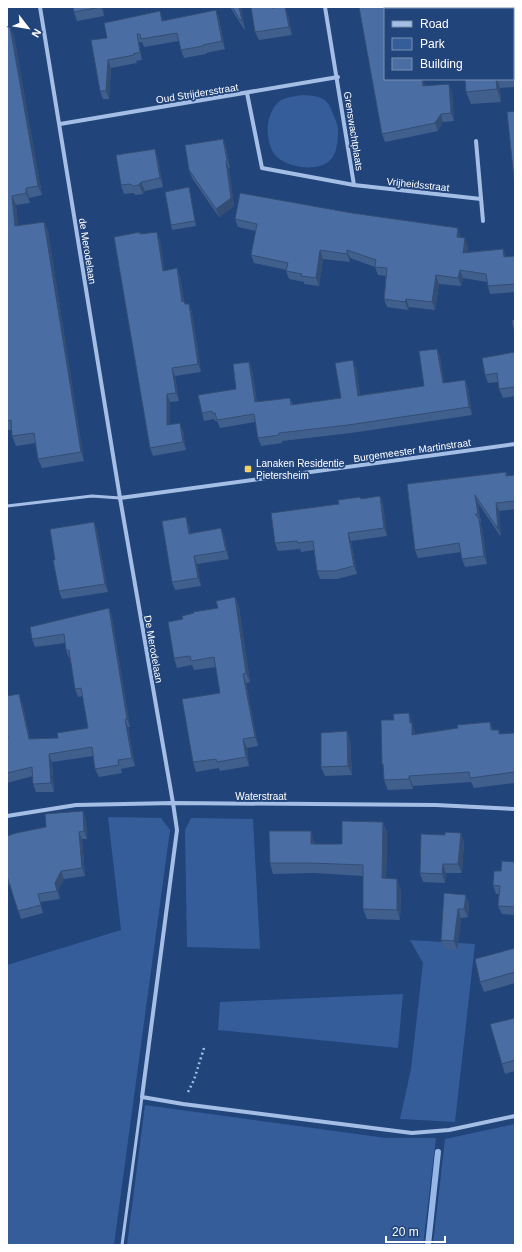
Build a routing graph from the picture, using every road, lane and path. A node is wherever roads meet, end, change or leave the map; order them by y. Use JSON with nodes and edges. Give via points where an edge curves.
{"nodes":[{"id":1,"x":40,"y":7,"type":"edge"},
{"id":2,"x":326,"y":7,"type":"edge"},
{"id":3,"x":338,"y":77,"type":"junction"},
{"id":4,"x":247,"y":93,"type":"junction"},
{"id":5,"x":60,"y":124,"type":"junction"},
{"id":6,"x":476,"y":141,"type":"dead end"},
{"id":7,"x":354,"y":185,"type":"junction"},
{"id":8,"x":480,"y":199,"type":"junction"},
{"id":9,"x":483,"y":221,"type":"dead end"},
{"id":10,"x":515,"y":444,"type":"edge"},
{"id":11,"x":120,"y":498,"type":"junction"},
{"id":12,"x":7,"y":506,"type":"edge"},
{"id":13,"x":173,"y":803,"type":"junction"},
{"id":14,"x":515,"y":809,"type":"edge"},
{"id":15,"x":7,"y":816,"type":"edge"},
{"id":16,"x":204,"y":1048,"type":"dead end"},
{"id":17,"x":142,"y":1097,"type":"junction"},
{"id":18,"x":183,"y":1104,"type":"junction"},
{"id":19,"x":515,"y":1116,"type":"edge"},
{"id":20,"x":122,"y":1245,"type":"edge"}],
"edges":[{"from":1,"to":5,"type":"street","name":"de Merodelaan"},
{"from":2,"to":3,"type":"street","name":"Grenswachtplaats"},
{"from":3,"to":4,"type":"street","name":"Oud Strijdersstraat"},
{"from":3,"to":7,"type":"street","name":"Grenswachtplaats"},
{"from":4,"to":5,"type":"street","name":"Oud Strijdersstraat"},
{"from":4,"to":7,"type":"street","name":"Grenswachtplaats","via":[[262,168]]},
{"from":5,"to":11,"type":"street","name":"de Merodelaan"},
{"from":6,"to":8,"type":"street"},
{"from":7,"to":8,"type":"street","name":"Vrijheidsstraat"},
{"from":8,"to":9,"type":"street"},
{"from":10,"to":11,"type":"street","name":"Burgemeester Martinstraat"},
{"from":11,"to":12,"type":"lane","via":[[92,496]]},
{"from":11,"to":13,"type":"street","name":"De Merodelaan"},
{"from":13,"to":14,"type":"street","name":"Waterstraat","via":[[436,804]]},
{"from":13,"to":15,"type":"street","name":"Waterstraat","via":[[76,804]]},
{"from":13,"to":17,"type":"street","name":"De Merodelaan","via":[[177,830]]},
{"from":16,"to":18,"type":"path"},
{"from":17,"to":18,"type":"street"},
{"from":17,"to":20,"type":"lane"},
{"from":18,"to":19,"type":"street","via":[[412,1133],[449,1130]]}]}
